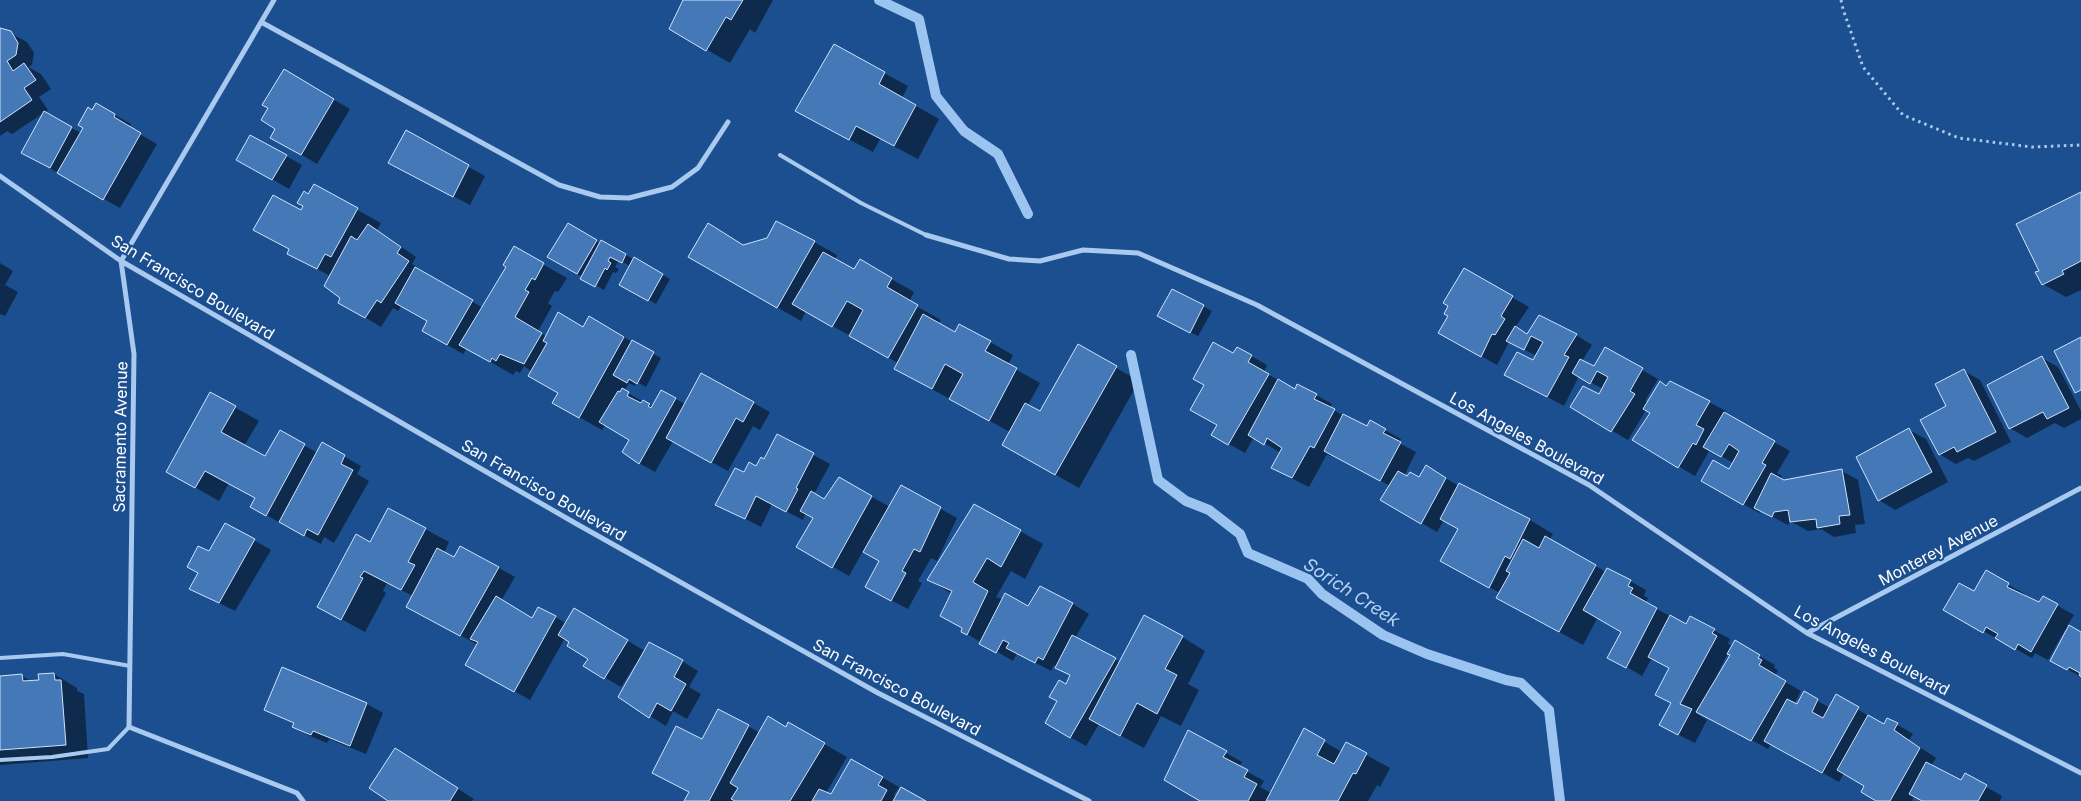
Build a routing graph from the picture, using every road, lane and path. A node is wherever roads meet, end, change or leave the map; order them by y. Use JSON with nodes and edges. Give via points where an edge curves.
{"nodes":[{"id":1,"x":274,"y":0,"type":"edge"},
{"id":2,"x":1841,"y":0,"type":"edge"},
{"id":3,"x":261,"y":22,"type":"junction"},
{"id":4,"x":728,"y":122,"type":"dead end"},
{"id":5,"x":2081,"y":145,"type":"edge"},
{"id":6,"x":780,"y":156,"type":"dead end"},
{"id":7,"x":0,"y":176,"type":"edge"},
{"id":8,"x":926,"y":235,"type":"joint"},
{"id":9,"x":121,"y":261,"type":"junction"},
{"id":10,"x":2081,"y":488,"type":"edge"},
{"id":11,"x":1807,"y":633,"type":"junction"},
{"id":12,"x":0,"y":658,"type":"edge"},
{"id":13,"x":130,"y":666,"type":"junction"},
{"id":14,"x":130,"y":727,"type":"junction"},
{"id":15,"x":0,"y":760,"type":"edge"},
{"id":16,"x":2081,"y":773,"type":"edge"},
{"id":17,"x":303,"y":801,"type":"edge"},
{"id":18,"x":1088,"y":801,"type":"edge"}],
"edges":[{"from":1,"to":3,"type":"street"},
{"from":2,"to":5,"type":"path","via":[[1863,67],[1904,115],[1959,138],[2032,147]]},
{"from":3,"to":4,"type":"street","via":[[559,185],[600,197],[629,198],[672,187],[698,168]]},
{"from":3,"to":9,"type":"street"},
{"from":6,"to":8,"type":"lane","via":[[861,203]]},
{"from":7,"to":9,"type":"street","name":"San Francisco Boulevard"},
{"from":8,"to":11,"type":"street","name":"Los Angeles Boulevard","via":[[1009,259],[1040,261],[1083,250],[1138,254],[1257,305],[1589,485]]},
{"from":9,"to":13,"type":"street","name":"Sacramento Avenue","via":[[134,354]]},
{"from":9,"to":18,"type":"street","name":"San Francisco Boulevard","via":[[575,523],[870,688]]},
{"from":10,"to":11,"type":"street","name":"Monterey Avenue"},
{"from":11,"to":16,"type":"street","name":"Los Angeles Boulevard"},
{"from":12,"to":13,"type":"lane","via":[[63,654]]},
{"from":13,"to":14,"type":"street","name":"Sacramento Avenue"},
{"from":14,"to":15,"type":"lane","via":[[108,749]]},
{"from":14,"to":17,"type":"street","via":[[297,793]]}]}
